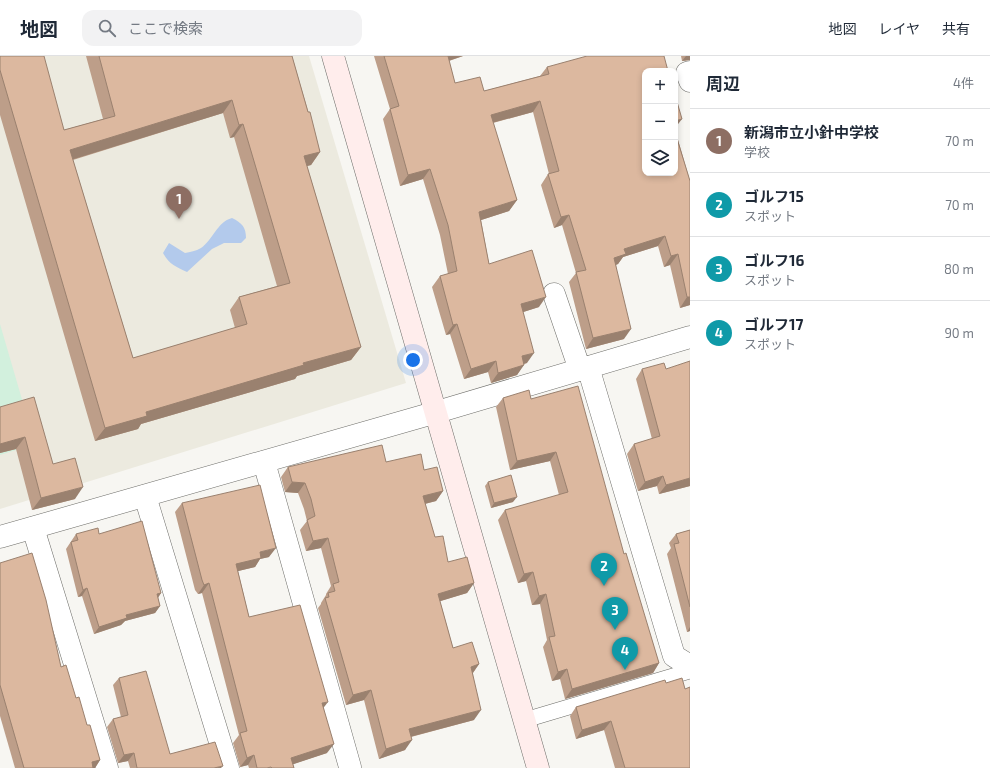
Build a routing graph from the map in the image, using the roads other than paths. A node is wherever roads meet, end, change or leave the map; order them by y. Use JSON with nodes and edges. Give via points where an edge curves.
{"nodes":[{"id":1,"x":334,"y":56,"type":"edge"},
{"id":2,"x":690,"y":72,"type":"edge"},
{"id":3,"x":690,"y":81,"type":"edge"},
{"id":4,"x":554,"y":294,"type":"dead end"},
{"id":5,"x":690,"y":337,"type":"edge"},
{"id":6,"x":584,"y":369,"type":"junction"},
{"id":7,"x":437,"y":412,"type":"junction"},
{"id":8,"x":264,"y":462,"type":"junction"},
{"id":9,"x":146,"y":496,"type":"junction"},
{"id":10,"x":34,"y":528,"type":"junction"},
{"id":11,"x":0,"y":537,"type":"edge"},
{"id":12,"x":690,"y":666,"type":"edge"},
{"id":13,"x":690,"y":671,"type":"edge"},
{"id":14,"x":525,"y":720,"type":"junction"},
{"id":15,"x":350,"y":767,"type":"dead end"},
{"id":16,"x":107,"y":768,"type":"edge"},
{"id":17,"x":228,"y":768,"type":"edge"},
{"id":18,"x":538,"y":768,"type":"edge"}],
"edges":[{"from":1,"to":7,"type":"street"},
{"from":2,"to":3,"type":"street"},
{"from":4,"to":6,"type":"street"},
{"from":5,"to":6,"type":"street"},
{"from":6,"to":7,"type":"street"},
{"from":6,"to":12,"type":"street","via":[[674,656]]},
{"from":7,"to":8,"type":"street"},
{"from":7,"to":14,"type":"street"},
{"from":8,"to":9,"type":"street"},
{"from":8,"to":15,"type":"street"},
{"from":9,"to":10,"type":"street"},
{"from":9,"to":17,"type":"street"},
{"from":10,"to":11,"type":"street"},
{"from":10,"to":16,"type":"street"},
{"from":13,"to":14,"type":"lane"},
{"from":14,"to":18,"type":"street"}]}
